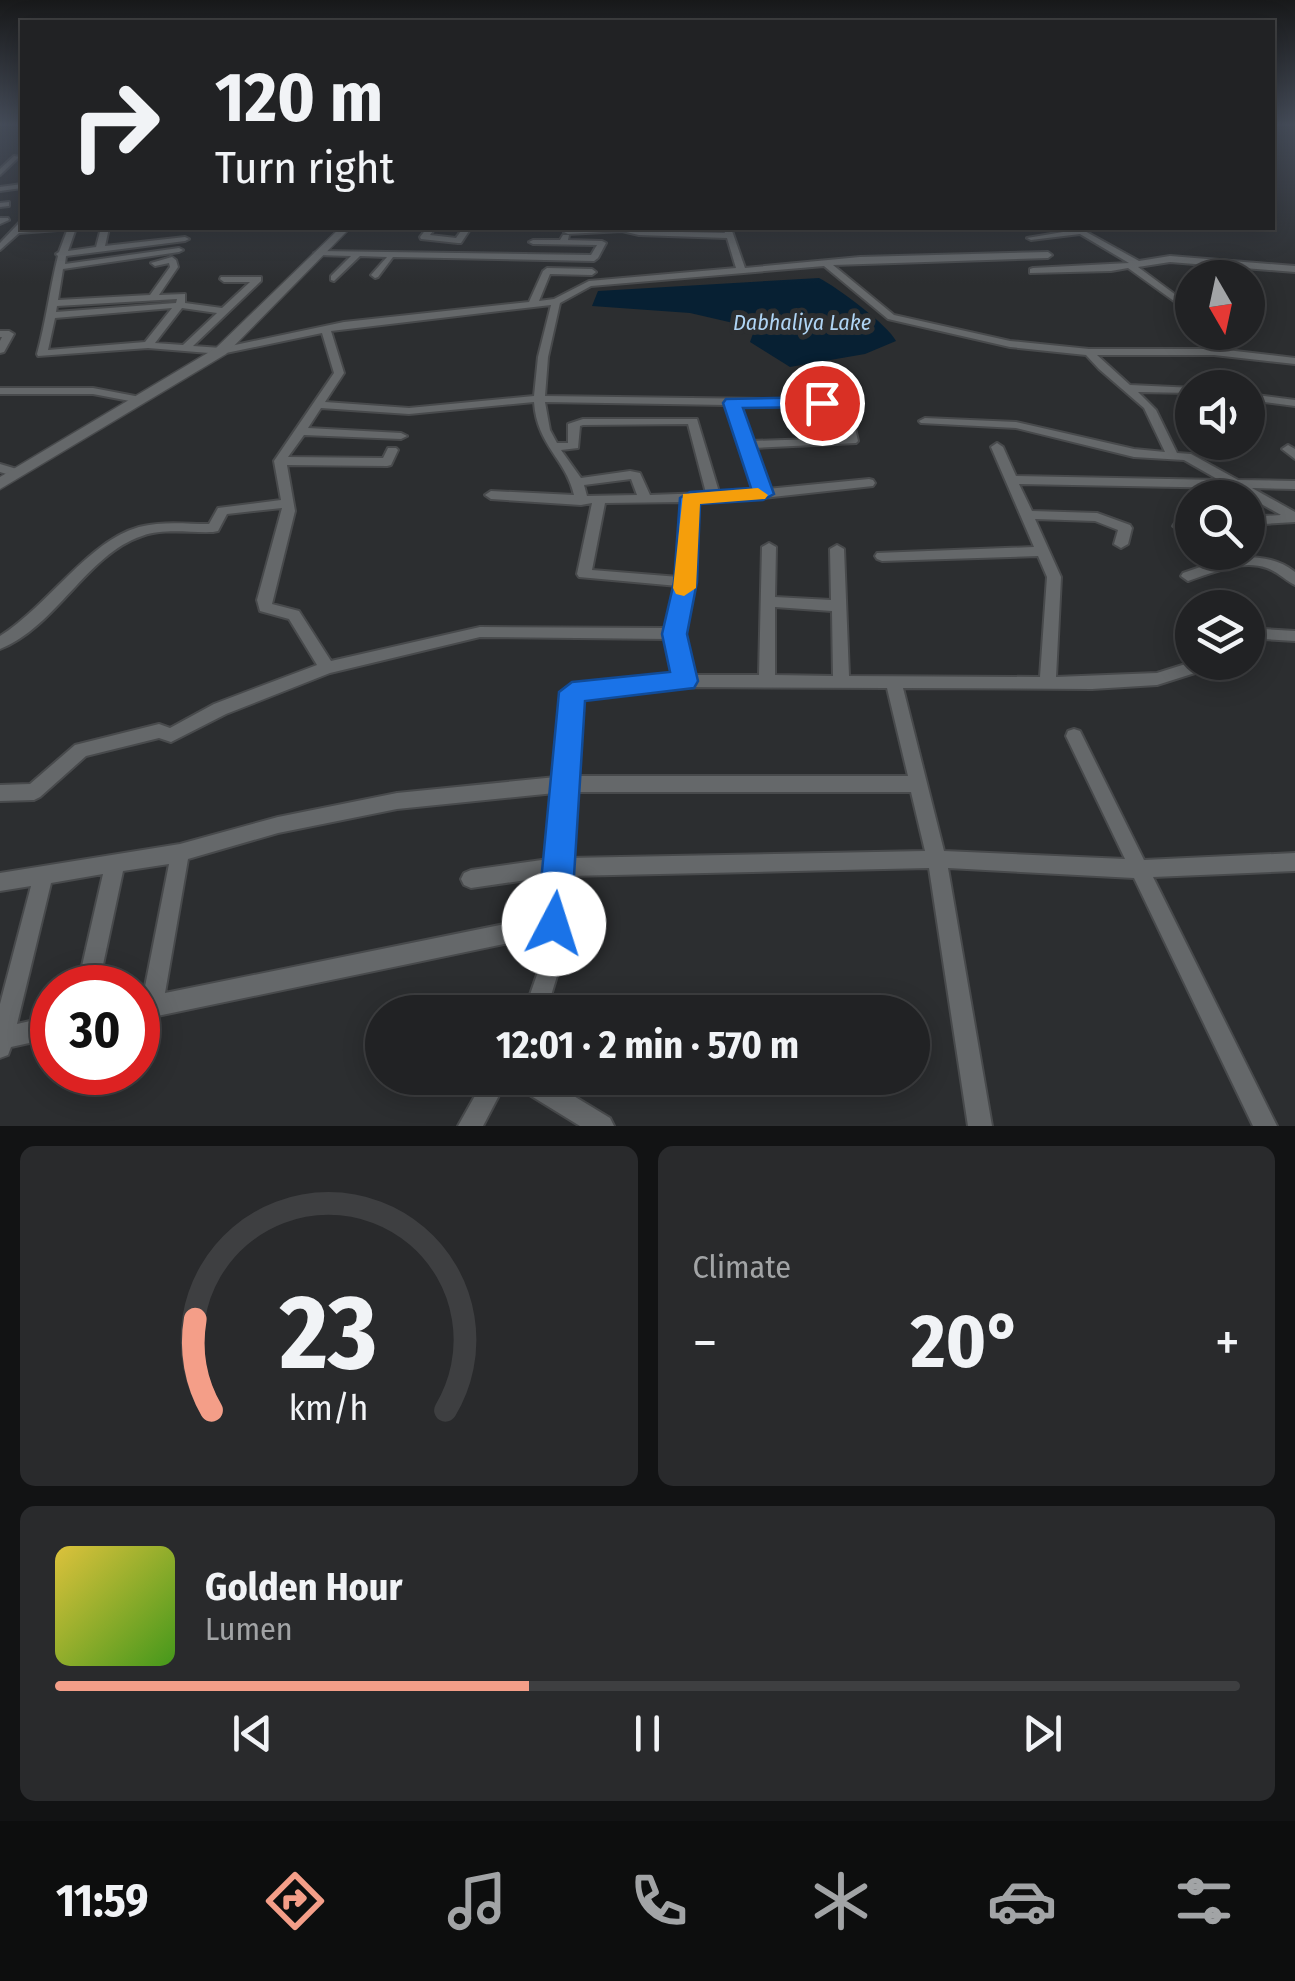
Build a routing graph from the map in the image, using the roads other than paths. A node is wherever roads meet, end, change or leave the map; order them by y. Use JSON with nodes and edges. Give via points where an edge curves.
{"nodes":[{"id":1,"x":20,"y":228,"type":"edge"},
{"id":2,"x":71,"y":230,"type":"edge"},
{"id":3,"x":105,"y":230,"type":"edge"},
{"id":4,"x":343,"y":230,"type":"edge"},
{"id":5,"x":430,"y":230,"type":"edge"},
{"id":6,"x":466,"y":230,"type":"edge"},
{"id":7,"x":618,"y":230,"type":"edge"},
{"id":8,"x":1022,"y":230,"type":"edge"},
{"id":9,"x":727,"y":232,"type":"edge"},
{"id":10,"x":567,"y":234,"type":"edge"},
{"id":11,"x":3,"y":238,"type":"edge"},
{"id":12,"x":1031,"y":238,"type":"junction"},
{"id":13,"x":185,"y":240,"type":"dead end"},
{"id":14,"x":533,"y":242,"type":"dead end"},
{"id":15,"x":602,"y":243,"type":"junction"},
{"id":16,"x":0,"y":248,"type":"edge"},
{"id":17,"x":100,"y":249,"type":"junction"},
{"id":18,"x":179,"y":250,"type":"dead end"},
{"id":19,"x":60,"y":254,"type":"junction"},
{"id":20,"x":318,"y":254,"type":"junction"},
{"id":21,"x":1048,"y":255,"type":"junction"},
{"id":22,"x":356,"y":256,"type":"junction"},
{"id":23,"x":390,"y":258,"type":"junction"},
{"id":24,"x":594,"y":258,"type":"junction"},
{"id":25,"x":155,"y":263,"type":"dead end"},
{"id":26,"x":827,"y":264,"type":"junction"},
{"id":27,"x":1133,"y":264,"type":"junction"},
{"id":28,"x":58,"y":267,"type":"junction"},
{"id":29,"x":1062,"y":267,"type":"junction"},
{"id":30,"x":1295,"y":269,"type":"edge"},
{"id":31,"x":1034,"y":270,"type":"dead end"},
{"id":32,"x":742,"y":272,"type":"junction"},
{"id":33,"x":375,"y":275,"type":"dead end"},
{"id":34,"x":592,"y":277,"type":"junction"},
{"id":35,"x":334,"y":278,"type":"dead end"},
{"id":36,"x":224,"y":279,"type":"dead end"},
{"id":37,"x":154,"y":295,"type":"junction"},
{"id":38,"x":1175,"y":297,"type":"edge"},
{"id":39,"x":556,"y":302,"type":"junction"},
{"id":40,"x":533,"y":304,"type":"junction"},
{"id":41,"x":180,"y":306,"type":"junction"},
{"id":42,"x":55,"y":309,"type":"junction"},
{"id":43,"x":225,"y":310,"type":"junction"},
{"id":44,"x":326,"y":331,"type":"junction"},
{"id":45,"x":0,"y":334,"type":"edge"},
{"id":46,"x":148,"y":345,"type":"junction"},
{"id":47,"x":185,"y":348,"type":"junction"},
{"id":48,"x":0,"y":350,"type":"edge"},
{"id":49,"x":220,"y":351,"type":"junction"},
{"id":50,"x":1089,"y":352,"type":"junction"},
{"id":51,"x":1214,"y":352,"type":"joint"},
{"id":52,"x":1295,"y":361,"type":"edge"},
{"id":53,"x":1127,"y":388,"type":"junction"},
{"id":54,"x":1175,"y":389,"type":"edge"},
{"id":55,"x":0,"y":391,"type":"edge"},
{"id":56,"x":536,"y":399,"type":"junction"},
{"id":57,"x":1265,"y":399,"type":"edge"},
{"id":58,"x":135,"y":400,"type":"junction"},
{"id":59,"x":1295,"y":402,"type":"edge"},
{"id":60,"x":732,"y":403,"type":"junction"},
{"id":61,"x":320,"y":406,"type":"junction"},
{"id":62,"x":925,"y":421,"type":"dead end"},
{"id":63,"x":302,"y":431,"type":"junction"},
{"id":64,"x":401,"y":436,"type":"dead end"},
{"id":65,"x":745,"y":446,"type":"junction"},
{"id":66,"x":553,"y":447,"type":"junction"},
{"id":67,"x":997,"y":447,"type":"dead end"},
{"id":68,"x":392,"y":450,"type":"dead end"},
{"id":69,"x":1173,"y":456,"type":"junction"},
{"id":70,"x":280,"y":462,"type":"junction"},
{"id":71,"x":0,"y":468,"type":"edge"},
{"id":72,"x":16,"y":473,"type":"junction"},
{"id":73,"x":1011,"y":480,"type":"junction"},
{"id":74,"x":1229,"y":480,"type":"edge"},
{"id":75,"x":580,"y":482,"type":"junction"},
{"id":76,"x":869,"y":483,"type":"dead end"},
{"id":77,"x":1175,"y":483,"type":"edge"},
{"id":78,"x":0,"y":484,"type":"edge"},
{"id":79,"x":1265,"y":484,"type":"edge"},
{"id":80,"x":1295,"y":485,"type":"edge"},
{"id":81,"x":763,"y":494,"type":"junction"},
{"id":82,"x":491,"y":496,"type":"dead end"},
{"id":83,"x":690,"y":498,"type":"junction"},
{"id":84,"x":714,"y":498,"type":"junction"},
{"id":85,"x":644,"y":499,"type":"junction"},
{"id":86,"x":581,"y":500,"type":"junction"},
{"id":87,"x":1265,"y":501,"type":"edge"},
{"id":88,"x":599,"y":502,"type":"junction"},
{"id":89,"x":287,"y":503,"type":"junction"},
{"id":90,"x":1027,"y":515,"type":"junction"},
{"id":91,"x":1295,"y":518,"type":"edge"},
{"id":92,"x":1265,"y":521,"type":"edge"},
{"id":93,"x":1121,"y":544,"type":"dead end"},
{"id":94,"x":769,"y":546,"type":"dead end"},
{"id":95,"x":837,"y":549,"type":"dead end"},
{"id":96,"x":1043,"y":551,"type":"junction"},
{"id":97,"x":882,"y":556,"type":"dead end"},
{"id":98,"x":1188,"y":576,"type":"dead end"},
{"id":99,"x":1295,"y":580,"type":"edge"},
{"id":100,"x":686,"y":582,"type":"junction"},
{"id":101,"x":768,"y":602,"type":"junction"},
{"id":102,"x":839,"y":606,"type":"junction"},
{"id":103,"x":674,"y":634,"type":"junction"},
{"id":104,"x":1265,"y":634,"type":"edge"},
{"id":105,"x":1295,"y":636,"type":"edge"},
{"id":106,"x":0,"y":644,"type":"edge"},
{"id":107,"x":327,"y":668,"type":"junction"},
{"id":108,"x":1175,"y":673,"type":"edge"},
{"id":109,"x":684,"y":681,"type":"junction"},
{"id":110,"x":767,"y":681,"type":"junction"},
{"id":111,"x":841,"y":682,"type":"junction"},
{"id":112,"x":893,"y":682,"type":"junction"},
{"id":113,"x":1048,"y":683,"type":"junction"},
{"id":114,"x":1074,"y":736,"type":"dead end"},
{"id":115,"x":566,"y":784,"type":"junction"},
{"id":116,"x":919,"y":784,"type":"junction"},
{"id":117,"x":0,"y":793,"type":"edge"},
{"id":118,"x":180,"y":853,"type":"junction"},
{"id":119,"x":937,"y":858,"type":"junction"},
{"id":120,"x":115,"y":862,"type":"junction"},
{"id":121,"x":1295,"y":862,"type":"edge"},
{"id":122,"x":559,"y":867,"type":"junction"},
{"id":123,"x":1139,"y":869,"type":"junction"},
{"id":124,"x":43,"y":876,"type":"junction"},
{"id":125,"x":470,"y":879,"type":"dead end"},
{"id":126,"x":0,"y":882,"type":"edge"},
{"id":127,"x":554,"y":924,"type":"junction"},
{"id":128,"x":92,"y":965,"type":"edge"},
{"id":129,"x":154,"y":965,"type":"edge"},
{"id":130,"x":541,"y":995,"type":"edge"},
{"id":131,"x":160,"y":1004,"type":"edge"},
{"id":132,"x":30,"y":1034,"type":"edge"},
{"id":133,"x":2,"y":1043,"type":"edge"},
{"id":134,"x":487,"y":1095,"type":"edge"},
{"id":135,"x":551,"y":1095,"type":"edge"},
{"id":136,"x":470,"y":1126,"type":"edge"},
{"id":137,"x":602,"y":1126,"type":"edge"},
{"id":138,"x":980,"y":1126,"type":"edge"},
{"id":139,"x":1265,"y":1126,"type":"edge"}],
"edges":[{"from":1,"to":11,"type":"street"},
{"from":2,"to":19,"type":"street"},
{"from":3,"to":17,"type":"street"},
{"from":4,"to":20,"type":"street"},
{"from":5,"to":6,"type":"street","via":[[424,238],[444,242],[458,241]]},
{"from":7,"to":9,"type":"street"},
{"from":7,"to":10,"type":"street"},
{"from":7,"to":15,"type":"street"},
{"from":8,"to":12,"type":"street"},
{"from":9,"to":32,"type":"street"},
{"from":10,"to":14,"type":"street"},
{"from":10,"to":15,"type":"street"},
{"from":11,"to":16,"type":"street"},
{"from":12,"to":21,"type":"street"},
{"from":12,"to":27,"type":"street","via":[[1081,231]]},
{"from":13,"to":17,"type":"street"},
{"from":15,"to":24,"type":"street"},
{"from":17,"to":19,"type":"street"},
{"from":18,"to":28,"type":"street"},
{"from":19,"to":28,"type":"street"},
{"from":20,"to":22,"type":"street"},
{"from":20,"to":49,"type":"street"},
{"from":21,"to":26,"type":"street"},
{"from":21,"to":29,"type":"street"},
{"from":22,"to":23,"type":"street"},
{"from":22,"to":35,"type":"street"},
{"from":23,"to":24,"type":"street"},
{"from":23,"to":33,"type":"street"},
{"from":24,"to":34,"type":"street"},
{"from":25,"to":37,"type":"street","via":[[172,260],[174,267]]},
{"from":26,"to":32,"type":"street"},
{"from":26,"to":50,"type":"street","via":[[891,317],[1010,344]]},
{"from":27,"to":29,"type":"street"},
{"from":27,"to":30,"type":"street","via":[[1170,259]]},
{"from":27,"to":38,"type":"street"},
{"from":28,"to":42,"type":"street"},
{"from":29,"to":31,"type":"street"},
{"from":32,"to":34,"type":"street"},
{"from":34,"to":39,"type":"street"},
{"from":34,"to":40,"type":"street","via":[[547,272]]},
{"from":36,"to":43,"type":"street","via":[[258,279]]},
{"from":37,"to":41,"type":"street","via":[[180,295]]},
{"from":37,"to":42,"type":"street"},
{"from":39,"to":40,"type":"street"},
{"from":39,"to":56,"type":"street"},
{"from":40,"to":44,"type":"street"},
{"from":41,"to":42,"type":"street"},
{"from":41,"to":43,"type":"street"},
{"from":41,"to":46,"type":"street"},
{"from":42,"to":46,"type":"street","via":[[42,354]]},
{"from":43,"to":47,"type":"street"},
{"from":44,"to":49,"type":"street"},
{"from":44,"to":61,"type":"street","via":[[339,373]]},
{"from":45,"to":48,"type":"street","via":[[9,334]]},
{"from":46,"to":47,"type":"street"},
{"from":47,"to":49,"type":"street"},
{"from":49,"to":58,"type":"street"},
{"from":50,"to":51,"type":"street"},
{"from":50,"to":53,"type":"street"},
{"from":51,"to":52,"type":"street"},
{"from":53,"to":54,"type":"street"},
{"from":53,"to":69,"type":"street","via":[[1152,410]]},
{"from":55,"to":58,"type":"street","via":[[92,391]]},
{"from":56,"to":60,"type":"street"},
{"from":56,"to":61,"type":"street","via":[[409,410]]},
{"from":56,"to":66,"type":"street"},
{"from":57,"to":59,"type":"street"},
{"from":58,"to":72,"type":"street"},
{"from":60,"to":65,"type":"street"},
{"from":60,"to":65,"type":"street","via":[[844,402],[852,441]]},
{"from":61,"to":63,"type":"street"},
{"from":62,"to":69,"type":"street","via":[[1016,425],[1134,454]]},
{"from":63,"to":64,"type":"street"},
{"from":63,"to":70,"type":"street"},
{"from":65,"to":81,"type":"street"},
{"from":66,"to":75,"type":"street"},
{"from":66,"to":84,"type":"street","via":[[574,446],[574,424],[583,422],[692,421]]},
{"from":67,"to":73,"type":"street"},
{"from":68,"to":70,"type":"street","via":[[387,462]]},
{"from":69,"to":74,"type":"street"},
{"from":70,"to":89,"type":"street"},
{"from":71,"to":72,"type":"street"},
{"from":72,"to":78,"type":"street"},
{"from":73,"to":77,"type":"street"},
{"from":73,"to":90,"type":"street"},
{"from":75,"to":85,"type":"street","via":[[630,474]]},
{"from":75,"to":86,"type":"street"},
{"from":76,"to":81,"type":"street"},
{"from":79,"to":80,"type":"street"},
{"from":81,"to":84,"type":"street"},
{"from":82,"to":86,"type":"street"},
{"from":83,"to":84,"type":"street"},
{"from":83,"to":85,"type":"street"},
{"from":83,"to":100,"type":"street"},
{"from":85,"to":88,"type":"street"},
{"from":86,"to":88,"type":"street"},
{"from":87,"to":91,"type":"street"},
{"from":88,"to":100,"type":"street","via":[[584,574]]},
{"from":89,"to":106,"type":"street","via":[[223,510],[212,528],[140,532]]},
{"from":89,"to":107,"type":"street","via":[[266,607],[294,615]]},
{"from":90,"to":93,"type":"street","via":[[1097,517],[1125,528]]},
{"from":90,"to":96,"type":"street"},
{"from":91,"to":92,"type":"street"},
{"from":94,"to":101,"type":"street"},
{"from":95,"to":102,"type":"street"},
{"from":96,"to":97,"type":"street"},
{"from":96,"to":113,"type":"street","via":[[1054,577]]},
{"from":98,"to":99,"type":"street","via":[[1234,558],[1284,568]]},
{"from":100,"to":103,"type":"street"},
{"from":101,"to":102,"type":"street"},
{"from":101,"to":110,"type":"street"},
{"from":102,"to":111,"type":"street"},
{"from":103,"to":107,"type":"street","via":[[480,632]]},
{"from":103,"to":109,"type":"street"},
{"from":104,"to":105,"type":"street"},
{"from":107,"to":117,"type":"street","via":[[220,708],[170,735],[159,731],[81,750],[34,792]]},
{"from":108,"to":113,"type":"street"},
{"from":109,"to":110,"type":"street"},
{"from":109,"to":115,"type":"street","via":[[572,692]]},
{"from":110,"to":111,"type":"street"},
{"from":111,"to":112,"type":"street"},
{"from":112,"to":113,"type":"street"},
{"from":112,"to":116,"type":"street"},
{"from":114,"to":123,"type":"street"},
{"from":115,"to":116,"type":"street"},
{"from":115,"to":118,"type":"street","via":[[398,801]]},
{"from":115,"to":122,"type":"street"},
{"from":116,"to":119,"type":"street"},
{"from":118,"to":120,"type":"street"},
{"from":118,"to":129,"type":"street"},
{"from":119,"to":122,"type":"street"},
{"from":119,"to":123,"type":"street"},
{"from":119,"to":138,"type":"street"},
{"from":120,"to":124,"type":"street"},
{"from":120,"to":128,"type":"street"},
{"from":121,"to":123,"type":"street"},
{"from":122,"to":125,"type":"street"},
{"from":122,"to":127,"type":"street"},
{"from":123,"to":139,"type":"street"},
{"from":124,"to":126,"type":"street"},
{"from":124,"to":133,"type":"street"},
{"from":127,"to":130,"type":"street"},
{"from":127,"to":131,"type":"street"},
{"from":132,"to":133,"type":"street"},
{"from":134,"to":136,"type":"street"},
{"from":135,"to":137,"type":"street"}]}
